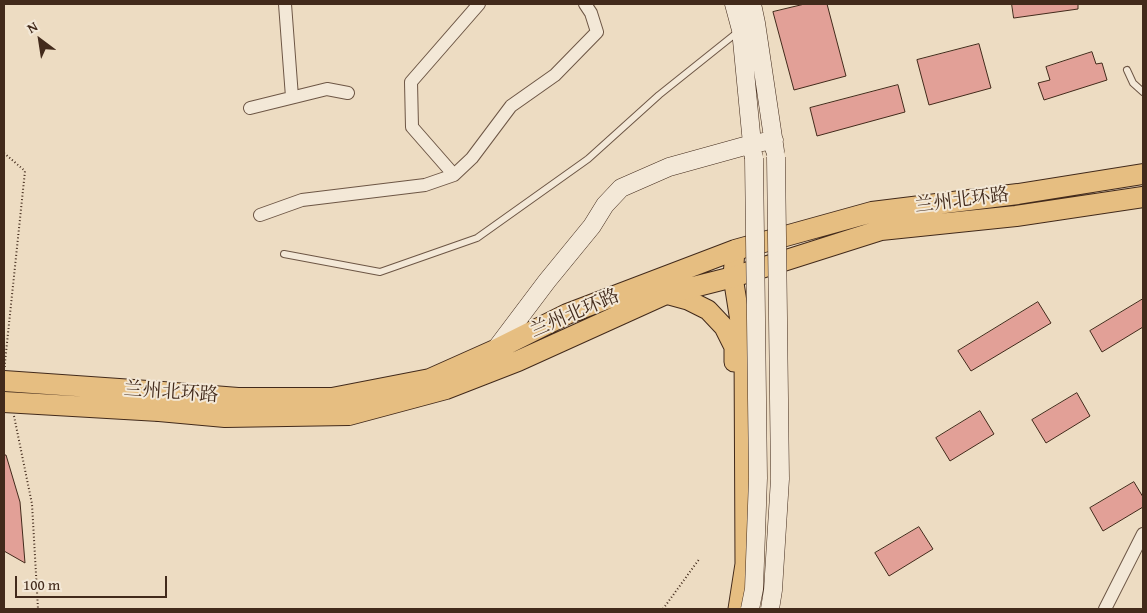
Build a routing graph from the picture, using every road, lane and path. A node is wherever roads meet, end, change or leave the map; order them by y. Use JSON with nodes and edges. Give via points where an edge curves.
{"nodes":[{"id":1,"x":286,"y":4,"type":"edge"},
{"id":2,"x":479,"y":4,"type":"edge"},
{"id":3,"x":584,"y":4,"type":"edge"},
{"id":4,"x":734,"y":4,"type":"edge"},
{"id":5,"x":752,"y":4,"type":"edge"},
{"id":6,"x":749,"y":26,"type":"junction"},
{"id":7,"x":1127,"y":70,"type":"dead end"},
{"id":8,"x":1143,"y":92,"type":"edge"},
{"id":9,"x":348,"y":93,"type":"dead end"},
{"id":10,"x":292,"y":97,"type":"junction"},
{"id":11,"x":250,"y":108,"type":"dead end"},
{"id":12,"x":775,"y":148,"type":"junction"},
{"id":13,"x":753,"y":151,"type":"junction"},
{"id":14,"x":1143,"y":174,"type":"edge"},
{"id":15,"x":454,"y":175,"type":"junction"},
{"id":16,"x":1143,"y":197,"type":"edge"},
{"id":17,"x":260,"y":215,"type":"dead end"},
{"id":18,"x":735,"y":250,"type":"junction"},
{"id":19,"x":284,"y":254,"type":"dead end"},
{"id":20,"x":733,"y":278,"type":"junction"},
{"id":21,"x":666,"y":294,"type":"junction"},
{"id":22,"x":495,"y":350,"type":"junction"},
{"id":23,"x":4,"y":381,"type":"edge"},
{"id":24,"x":4,"y":402,"type":"edge"},
{"id":25,"x":160,"y":402,"type":"junction"},
{"id":26,"x":1143,"y":534,"type":"edge"},
{"id":27,"x":700,"y":558,"type":"dead end"},
{"id":28,"x":663,"y":609,"type":"edge"},
{"id":29,"x":727,"y":609,"type":"edge"},
{"id":30,"x":738,"y":609,"type":"edge"},
{"id":31,"x":750,"y":609,"type":"edge"},
{"id":32,"x":770,"y":609,"type":"edge"},
{"id":33,"x":1104,"y":609,"type":"edge"}],
"edges":[{"from":1,"to":10,"type":"street"},
{"from":2,"to":15,"type":"street","via":[[411,82],[412,127]]},
{"from":3,"to":15,"type":"street","via":[[598,32],[555,75],[511,106],[472,158]]},
{"from":4,"to":6,"type":"main road"},
{"from":5,"to":6,"type":"main road"},
{"from":6,"to":12,"type":"main road"},
{"from":6,"to":13,"type":"main road"},
{"from":6,"to":19,"type":"lane","via":[[659,95],[588,159],[477,238],[380,272]]},
{"from":7,"to":8,"type":"lane","via":[[1132,83]]},
{"from":9,"to":10,"type":"street","via":[[326,89]]},
{"from":10,"to":11,"type":"street"},
{"from":12,"to":13,"type":"main road"},
{"from":12,"to":32,"type":"main road","bridge":true,"via":[[780,479]]},
{"from":13,"to":22,"type":"main road","via":[[669,167],[622,188],[604,205],[592,226]]},
{"from":13,"to":31,"type":"main road","bridge":true,"via":[[758,478],[754,589]]},
{"from":14,"to":18,"type":"highway","name":"兰州北环路","via":[[872,212]]},
{"from":15,"to":17,"type":"street","via":[[425,185],[302,200]]},
{"from":16,"to":20,"type":"highway","name":"兰州北环路","via":[[1016,216],[881,230]]},
{"from":18,"to":20,"type":"main road"},
{"from":18,"to":22,"type":"highway","name":"兰州北环路","via":[[567,314]]},
{"from":20,"to":21,"type":"highway","name":"兰州北环路"},
{"from":20,"to":30,"type":"main road","via":[[744,346],[745,564]]},
{"from":21,"to":25,"type":"highway","name":"兰州北环路","via":[[509,365],[446,388],[349,415],[225,417]]},
{"from":21,"to":29,"type":"main road","via":[[708,310],[724,327],[734,347],[734,564]]},
{"from":22,"to":25,"type":"highway","name":"兰州北环路","via":[[430,378],[332,398]]},
{"from":23,"to":25,"type":"highway","name":"兰州北环路","bridge":true},
{"from":24,"to":25,"type":"highway","name":"兰州北环路","bridge":true},
{"from":26,"to":33,"type":"street"},
{"from":27,"to":28,"type":"path"}]}
